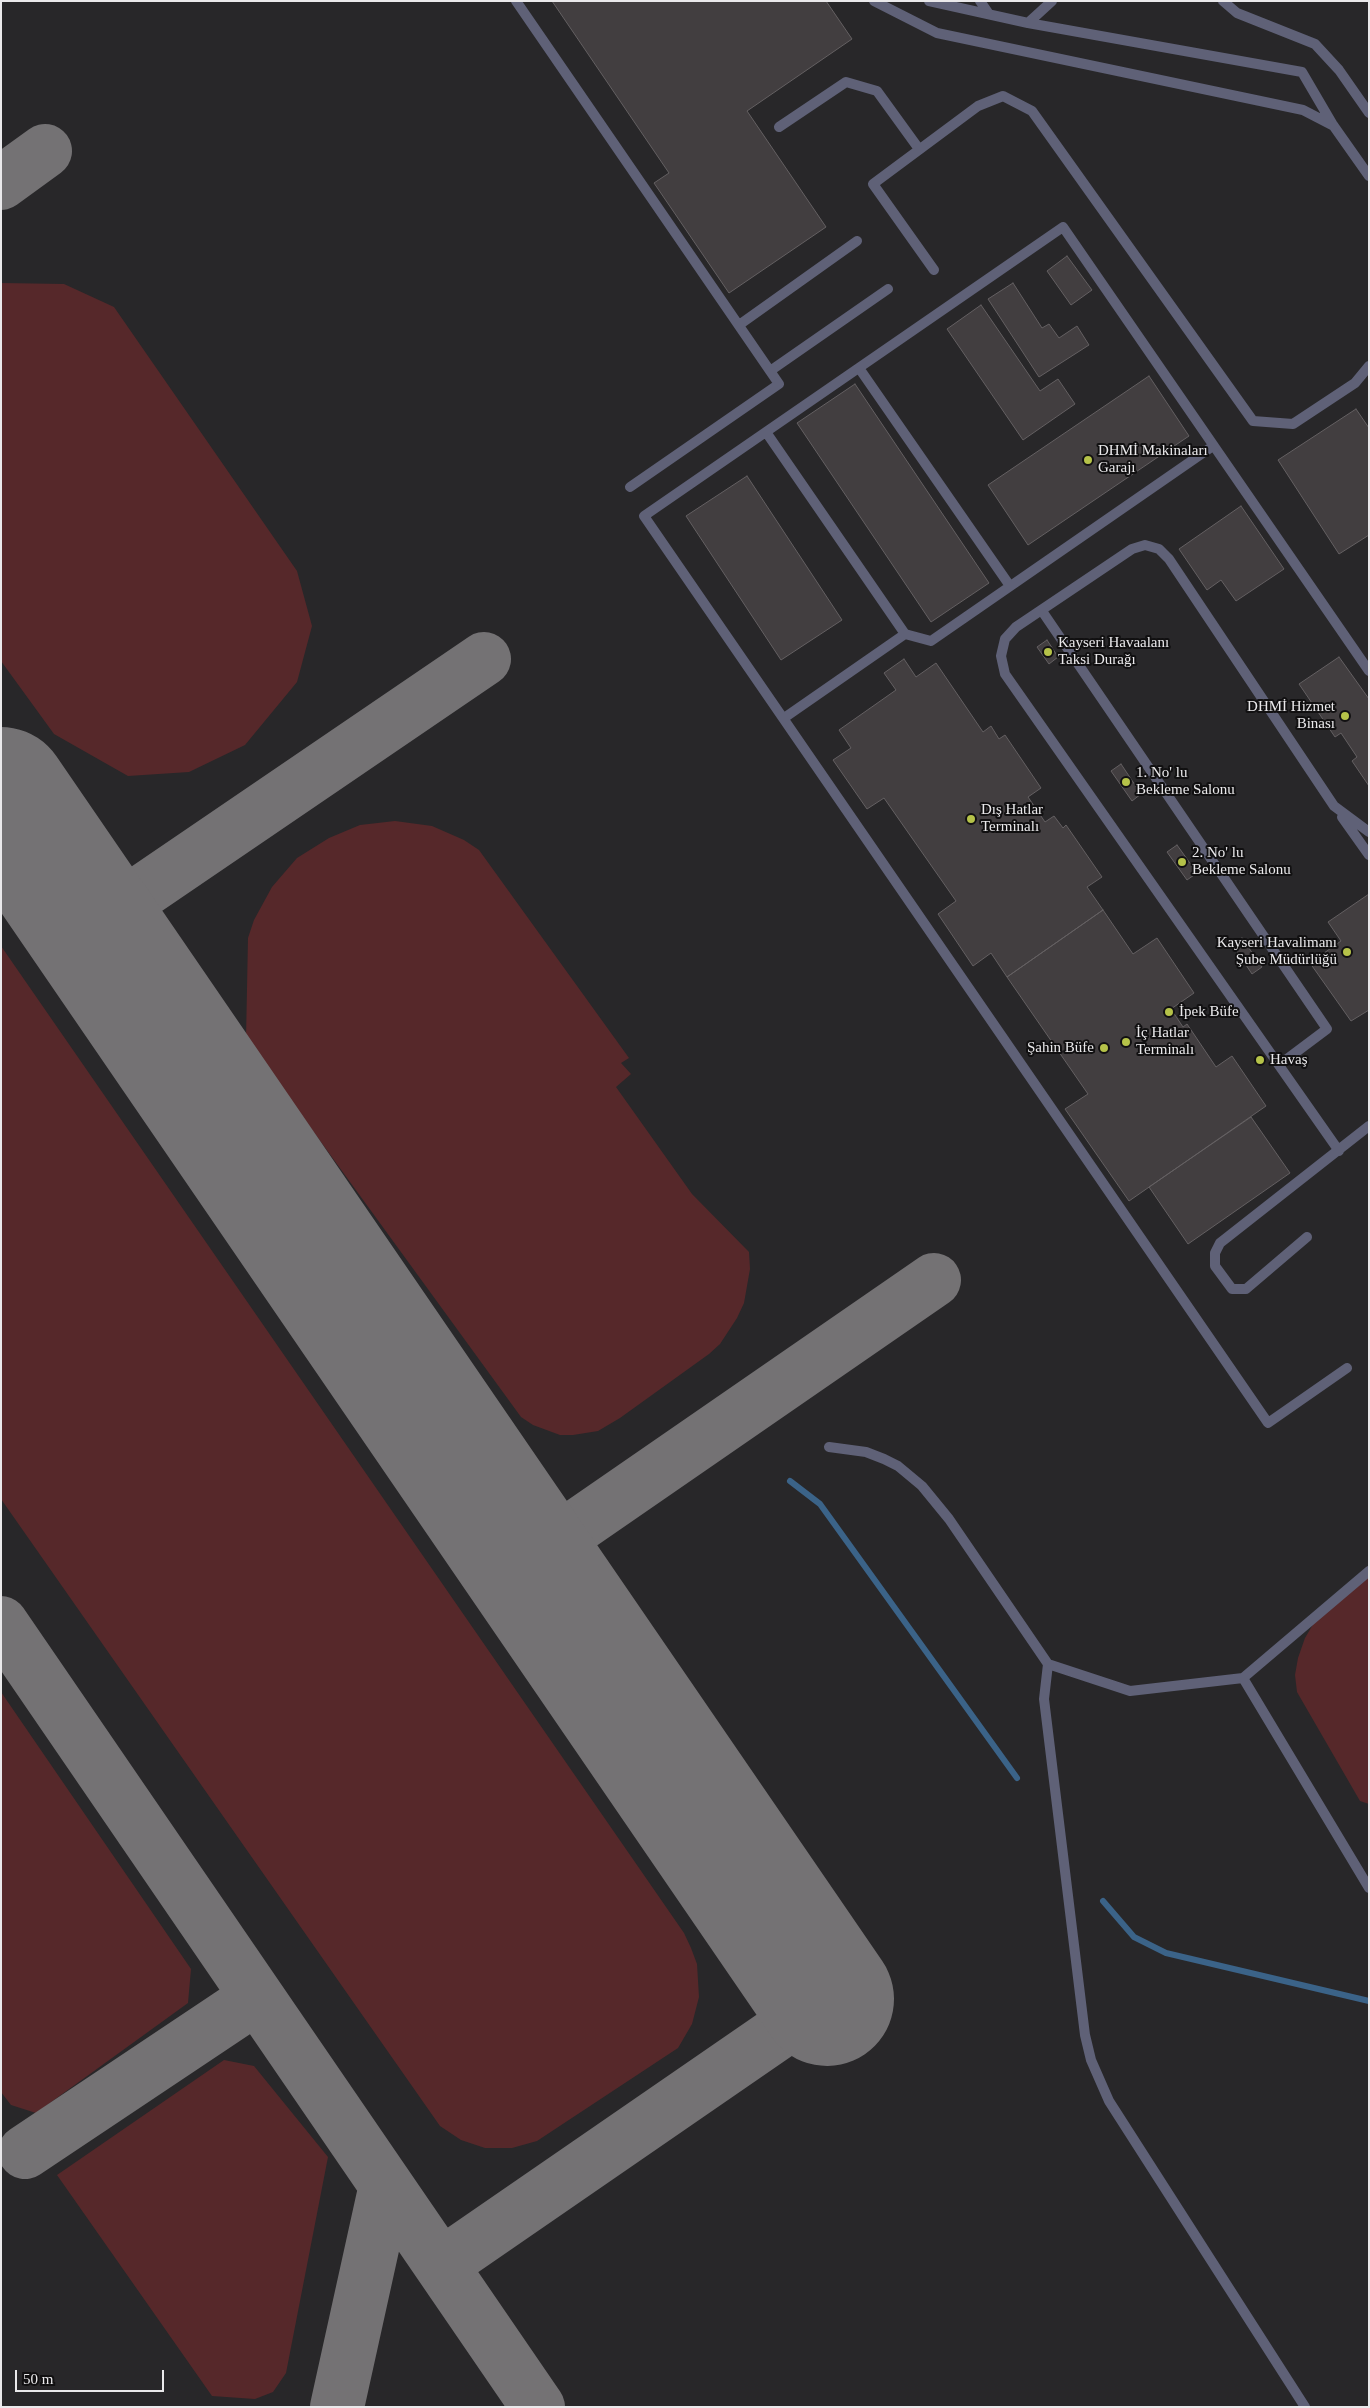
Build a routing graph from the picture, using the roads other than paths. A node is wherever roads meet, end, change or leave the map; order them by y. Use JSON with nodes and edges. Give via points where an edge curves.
{"nodes":[{"id":1,"x":516,"y":1,"type":"edge"},
{"id":2,"x":874,"y":1,"type":"edge"},
{"id":3,"x":929,"y":1,"type":"edge"},
{"id":4,"x":980,"y":1,"type":"edge"},
{"id":5,"x":1052,"y":1,"type":"edge"},
{"id":6,"x":1223,"y":1,"type":"edge"},
{"id":7,"x":989,"y":14,"type":"junction"},
{"id":8,"x":1028,"y":22,"type":"junction"},
{"id":9,"x":1369,"y":113,"type":"edge"},
{"id":10,"x":1333,"y":126,"type":"junction"},
{"id":11,"x":779,"y":127,"type":"dead end"},
{"id":12,"x":919,"y":149,"type":"junction"},
{"id":13,"x":1369,"y":176,"type":"edge"},
{"id":14,"x":857,"y":241,"type":"dead end"},
{"id":15,"x":934,"y":270,"type":"dead end"},
{"id":16,"x":888,"y":289,"type":"dead end"},
{"id":17,"x":739,"y":326,"type":"junction"},
{"id":18,"x":1369,"y":366,"type":"edge"},
{"id":19,"x":859,"y":368,"type":"junction"},
{"id":20,"x":770,"y":371,"type":"junction"},
{"id":21,"x":1369,"y":379,"type":"edge"},
{"id":22,"x":1355,"y":382,"type":"junction"},
{"id":23,"x":766,"y":432,"type":"junction"},
{"id":24,"x":1213,"y":446,"type":"junction"},
{"id":25,"x":630,"y":487,"type":"dead end"},
{"id":26,"x":1010,"y":586,"type":"junction"},
{"id":27,"x":1042,"y":610,"type":"junction"},
{"id":28,"x":905,"y":634,"type":"junction"},
{"id":29,"x":1369,"y":671,"type":"edge"},
{"id":30,"x":784,"y":718,"type":"junction"},
{"id":31,"x":1334,"y":806,"type":"junction"},
{"id":32,"x":1369,"y":832,"type":"edge"},
{"id":33,"x":1369,"y":855,"type":"edge"},
{"id":34,"x":1279,"y":1064,"type":"junction"},
{"id":35,"x":1369,"y":1126,"type":"edge"},
{"id":36,"x":1339,"y":1151,"type":"junction"},
{"id":37,"x":1307,"y":1236,"type":"dead end"},
{"id":38,"x":1347,"y":1368,"type":"dead end"},
{"id":39,"x":829,"y":1447,"type":"dead end"},
{"id":40,"x":1369,"y":1571,"type":"edge"},
{"id":41,"x":1048,"y":1664,"type":"junction"},
{"id":42,"x":1243,"y":1678,"type":"junction"},
{"id":43,"x":1369,"y":1888,"type":"edge"},
{"id":44,"x":1305,"y":2407,"type":"edge"}],
"edges":[{"from":1,"to":17,"type":"lane"},
{"from":2,"to":10,"type":"lane","via":[[937,33],[1303,110]]},
{"from":3,"to":7,"type":"lane"},
{"from":4,"to":7,"type":"lane"},
{"from":5,"to":8,"type":"lane"},
{"from":6,"to":9,"type":"lane","via":[[1238,13],[1315,44],[1339,70]]},
{"from":7,"to":8,"type":"lane"},
{"from":8,"to":10,"type":"lane","via":[[1302,72]]},
{"from":10,"to":13,"type":"lane"},
{"from":11,"to":12,"type":"lane","via":[[846,82],[877,91]]},
{"from":12,"to":15,"type":"lane","via":[[873,184]]},
{"from":12,"to":22,"type":"lane","via":[[978,106],[1003,96],[1032,111],[1253,421],[1293,424]]},
{"from":14,"to":17,"type":"lane"},
{"from":16,"to":20,"type":"lane"},
{"from":17,"to":20,"type":"lane"},
{"from":18,"to":22,"type":"lane"},
{"from":19,"to":23,"type":"lane"},
{"from":19,"to":24,"type":"lane","via":[[1063,227]]},
{"from":19,"to":26,"type":"lane"},
{"from":20,"to":25,"type":"lane","via":[[779,384]]},
{"from":21,"to":22,"type":"lane"},
{"from":23,"to":28,"type":"lane"},
{"from":23,"to":30,"type":"lane","via":[[644,516]]},
{"from":24,"to":26,"type":"lane"},
{"from":24,"to":29,"type":"lane"},
{"from":26,"to":28,"type":"lane","via":[[931,640]]},
{"from":27,"to":31,"type":"lane","via":[[1132,549],[1146,545],[1159,549],[1169,559]]},
{"from":27,"to":34,"type":"lane","via":[[1016,627],[1006,639],[1001,656],[1005,674]]},
{"from":27,"to":34,"type":"lane","via":[[1327,1029]]},
{"from":28,"to":30,"type":"lane"},
{"from":30,"to":38,"type":"lane","via":[[1268,1423]]},
{"from":31,"to":32,"type":"lane"},
{"from":31,"to":33,"type":"lane"},
{"from":34,"to":36,"type":"lane"},
{"from":35,"to":36,"type":"lane"},
{"from":36,"to":37,"type":"lane","via":[[1220,1243],[1214,1253],[1215,1266],[1232,1289],[1246,1289]]},
{"from":39,"to":41,"type":"lane","via":[[866,1452],[884,1459],[922,1486],[954,1526]]},
{"from":40,"to":42,"type":"lane"},
{"from":41,"to":42,"type":"lane","via":[[1130,1691]]},
{"from":41,"to":44,"type":"lane","via":[[1044,1700],[1085,2035],[1091,2060],[1109,2101]]},
{"from":42,"to":43,"type":"lane"}]}
